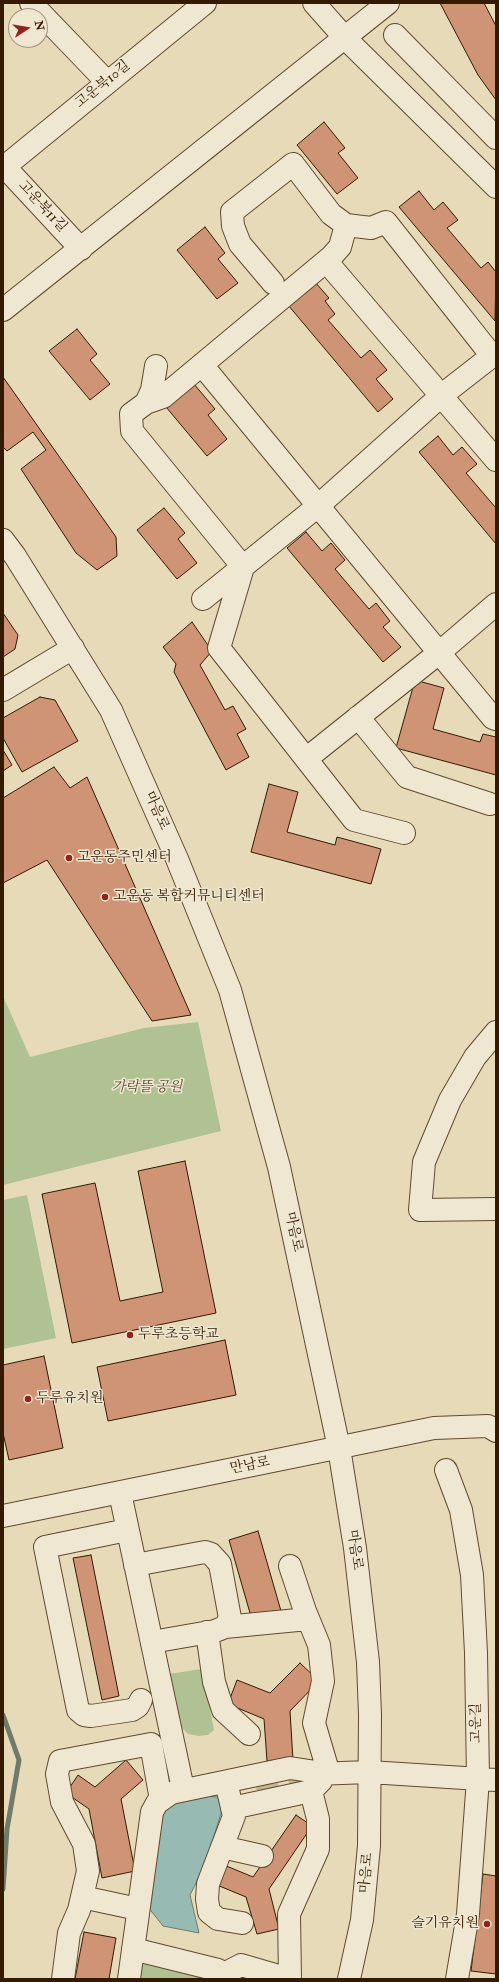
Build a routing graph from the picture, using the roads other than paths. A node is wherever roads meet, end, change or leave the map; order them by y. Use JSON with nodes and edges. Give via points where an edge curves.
{"nodes":[{"id":1,"x":31,"y":3,"type":"edge"},
{"id":2,"x":205,"y":3,"type":"edge"},
{"id":3,"x":314,"y":3,"type":"edge"},
{"id":4,"x":388,"y":3,"type":"edge"},
{"id":5,"x":395,"y":36,"type":"dead end"},
{"id":6,"x":345,"y":38,"type":"junction"},
{"id":7,"x":106,"y":82,"type":"junction"},
{"id":8,"x":496,"y":138,"type":"edge"},
{"id":9,"x":4,"y":166,"type":"edge"},
{"id":10,"x":496,"y":187,"type":"edge"},
{"id":11,"x":346,"y":225,"type":"junction"},
{"id":12,"x":80,"y":248,"type":"junction"},
{"id":13,"x":326,"y":262,"type":"junction"},
{"id":14,"x":273,"y":283,"type":"dead end"},
{"id":15,"x":3,"y":310,"type":"edge"},
{"id":16,"x":494,"y":356,"type":"edge"},
{"id":17,"x":202,"y":365,"type":"junction"},
{"id":18,"x":156,"y":366,"type":"dead end"},
{"id":19,"x":442,"y":395,"type":"junction"},
{"id":20,"x":146,"y":403,"type":"junction"},
{"id":21,"x":496,"y":460,"type":"edge"},
{"id":22,"x":318,"y":506,"type":"junction"},
{"id":23,"x":3,"y":540,"type":"edge"},
{"id":24,"x":243,"y":566,"type":"junction"},
{"id":25,"x":203,"y":599,"type":"dead end"},
{"id":26,"x":496,"y":604,"type":"edge"},
{"id":27,"x":73,"y":648,"type":"junction"},
{"id":28,"x":440,"y":652,"type":"junction"},
{"id":29,"x":3,"y":690,"type":"edge"},
{"id":30,"x":358,"y":717,"type":"junction"},
{"id":31,"x":496,"y":719,"type":"edge"},
{"id":32,"x":306,"y":759,"type":"junction"},
{"id":33,"x":490,"y":804,"type":"dead end"},
{"id":34,"x":404,"y":833,"type":"dead end"},
{"id":35,"x":496,"y":1032,"type":"edge"},
{"id":36,"x":496,"y":1209,"type":"edge"},
{"id":37,"x":496,"y":1431,"type":"edge"},
{"id":38,"x":339,"y":1448,"type":"junction"},
{"id":39,"x":446,"y":1470,"type":"dead end"},
{"id":40,"x":120,"y":1493,"type":"junction"},
{"id":41,"x":3,"y":1516,"type":"edge"},
{"id":42,"x":127,"y":1530,"type":"junction"},
{"id":43,"x":135,"y":1564,"type":"junction"},
{"id":44,"x":290,"y":1566,"type":"dead end"},
{"id":45,"x":308,"y":1619,"type":"junction"},
{"id":46,"x":216,"y":1629,"type":"junction"},
{"id":47,"x":152,"y":1642,"type":"junction"},
{"id":48,"x":141,"y":1700,"type":"dead end"},
{"id":49,"x":249,"y":1734,"type":"dead end"},
{"id":50,"x":369,"y":1772,"type":"junction"},
{"id":51,"x":487,"y":1779,"type":"edge"},
{"id":52,"x":317,"y":1780,"type":"junction"},
{"id":53,"x":226,"y":1782,"type":"junction"},
{"id":54,"x":182,"y":1784,"type":"dead end"},
{"id":55,"x":161,"y":1800,"type":"junction"},
{"id":56,"x":232,"y":1808,"type":"junction"},
{"id":57,"x":222,"y":1847,"type":"junction"},
{"id":58,"x":262,"y":1856,"type":"dead end"},
{"id":59,"x":82,"y":1897,"type":"junction"},
{"id":60,"x":138,"y":1909,"type":"junction"},
{"id":61,"x":242,"y":1923,"type":"dead end"},
{"id":62,"x":133,"y":1949,"type":"junction"},
{"id":63,"x":223,"y":1977,"type":"edge"},
{"id":64,"x":63,"y":1979,"type":"edge"},
{"id":65,"x":129,"y":1979,"type":"edge"},
{"id":66,"x":289,"y":1979,"type":"edge"},
{"id":67,"x":349,"y":1979,"type":"edge"},
{"id":68,"x":457,"y":1979,"type":"edge"}],
"edges":[{"from":1,"to":7,"type":"street"},
{"from":2,"to":7,"type":"street","name":"고운북10길"},
{"from":3,"to":6,"type":"street"},
{"from":4,"to":6,"type":"street"},
{"from":5,"to":8,"type":"street"},
{"from":6,"to":10,"type":"street"},
{"from":6,"to":12,"type":"street"},
{"from":7,"to":9,"type":"street","name":"고운북10길"},
{"from":9,"to":12,"type":"street","name":"고운북11길"},
{"from":11,"to":13,"type":"street","via":[[340,247]]},
{"from":11,"to":14,"type":"street","via":[[331,214],[293,164],[232,212],[233,226],[240,244]]},
{"from":11,"to":16,"type":"street","via":[[371,228],[386,222]]},
{"from":12,"to":15,"type":"street"},
{"from":13,"to":17,"type":"street"},
{"from":13,"to":19,"type":"street"},
{"from":16,"to":19,"type":"street"},
{"from":17,"to":20,"type":"street","via":[[163,397]]},
{"from":17,"to":22,"type":"street"},
{"from":18,"to":20,"type":"street","via":[[152,390]]},
{"from":19,"to":21,"type":"street"},
{"from":19,"to":22,"type":"street"},
{"from":20,"to":24,"type":"street","via":[[130,414],[132,431]]},
{"from":22,"to":24,"type":"street"},
{"from":22,"to":28,"type":"street"},
{"from":23,"to":27,"type":"street","name":"마음로"},
{"from":24,"to":25,"type":"street"},
{"from":24,"to":32,"type":"street","via":[[220,648]]},
{"from":26,"to":28,"type":"street"},
{"from":27,"to":29,"type":"street"},
{"from":27,"to":38,"type":"street","name":"마음로","via":[[111,710],[177,858],[230,990],[279,1167]]},
{"from":28,"to":30,"type":"street"},
{"from":28,"to":31,"type":"street"},
{"from":30,"to":32,"type":"street"},
{"from":30,"to":33,"type":"street","via":[[407,777]]},
{"from":32,"to":34,"type":"street","via":[[354,820]]},
{"from":35,"to":36,"type":"street","via":[[476,1057],[450,1100],[424,1162],[420,1210]]},
{"from":37,"to":38,"type":"street","name":"만남로","via":[[488,1426],[434,1428]]},
{"from":38,"to":40,"type":"street","name":"만남로"},
{"from":38,"to":50,"type":"street","name":"마음로","via":[[355,1548],[368,1662]]},
{"from":39,"to":51,"type":"street","name":"고운길","via":[[461,1510],[472,1576]]},
{"from":40,"to":41,"type":"street","name":"만남로"},
{"from":40,"to":42,"type":"street"},
{"from":42,"to":43,"type":"street"},
{"from":42,"to":48,"type":"street","via":[[45,1546],[78,1710],[84,1715],[91,1716],[132,1710]]},
{"from":43,"to":46,"type":"street","via":[[198,1553],[210,1554],[220,1564],[230,1618]]},
{"from":43,"to":47,"type":"street"},
{"from":44,"to":45,"type":"street"},
{"from":45,"to":46,"type":"street"},
{"from":45,"to":52,"type":"street","via":[[319,1645],[323,1681],[314,1723]]},
{"from":46,"to":47,"type":"street"},
{"from":46,"to":49,"type":"street","via":[[214,1682],[223,1710]]},
{"from":47,"to":54,"type":"street"},
{"from":50,"to":51,"type":"street"},
{"from":50,"to":52,"type":"street"},
{"from":50,"to":67,"type":"street","name":"마음로","via":[[366,1883],[362,1920]]},
{"from":51,"to":68,"type":"street","name":"고운길"},
{"from":52,"to":53,"type":"street","via":[[290,1768]]},
{"from":52,"to":56,"type":"street"},
{"from":52,"to":66,"type":"street","via":[[318,1849],[289,1914]]},
{"from":53,"to":55,"type":"street","via":[[171,1793]]},
{"from":53,"to":56,"type":"street"},
{"from":55,"to":59,"type":"street","via":[[151,1744],[60,1761],[57,1774],[62,1802],[84,1844],[88,1871]]},
{"from":55,"to":60,"type":"street","via":[[152,1812]]},
{"from":56,"to":57,"type":"street","via":[[234,1816]]},
{"from":57,"to":58,"type":"street"},
{"from":57,"to":61,"type":"street","via":[[208,1884],[209,1912],[218,1919]]},
{"from":59,"to":60,"type":"street"},
{"from":59,"to":64,"type":"street","via":[[69,1933]]},
{"from":60,"to":62,"type":"street"},
{"from":62,"to":63,"type":"street","via":[[218,1970]]},
{"from":62,"to":65,"type":"street"},
{"from":63,"to":66,"type":"street","via":[[241,1965]]}]}
